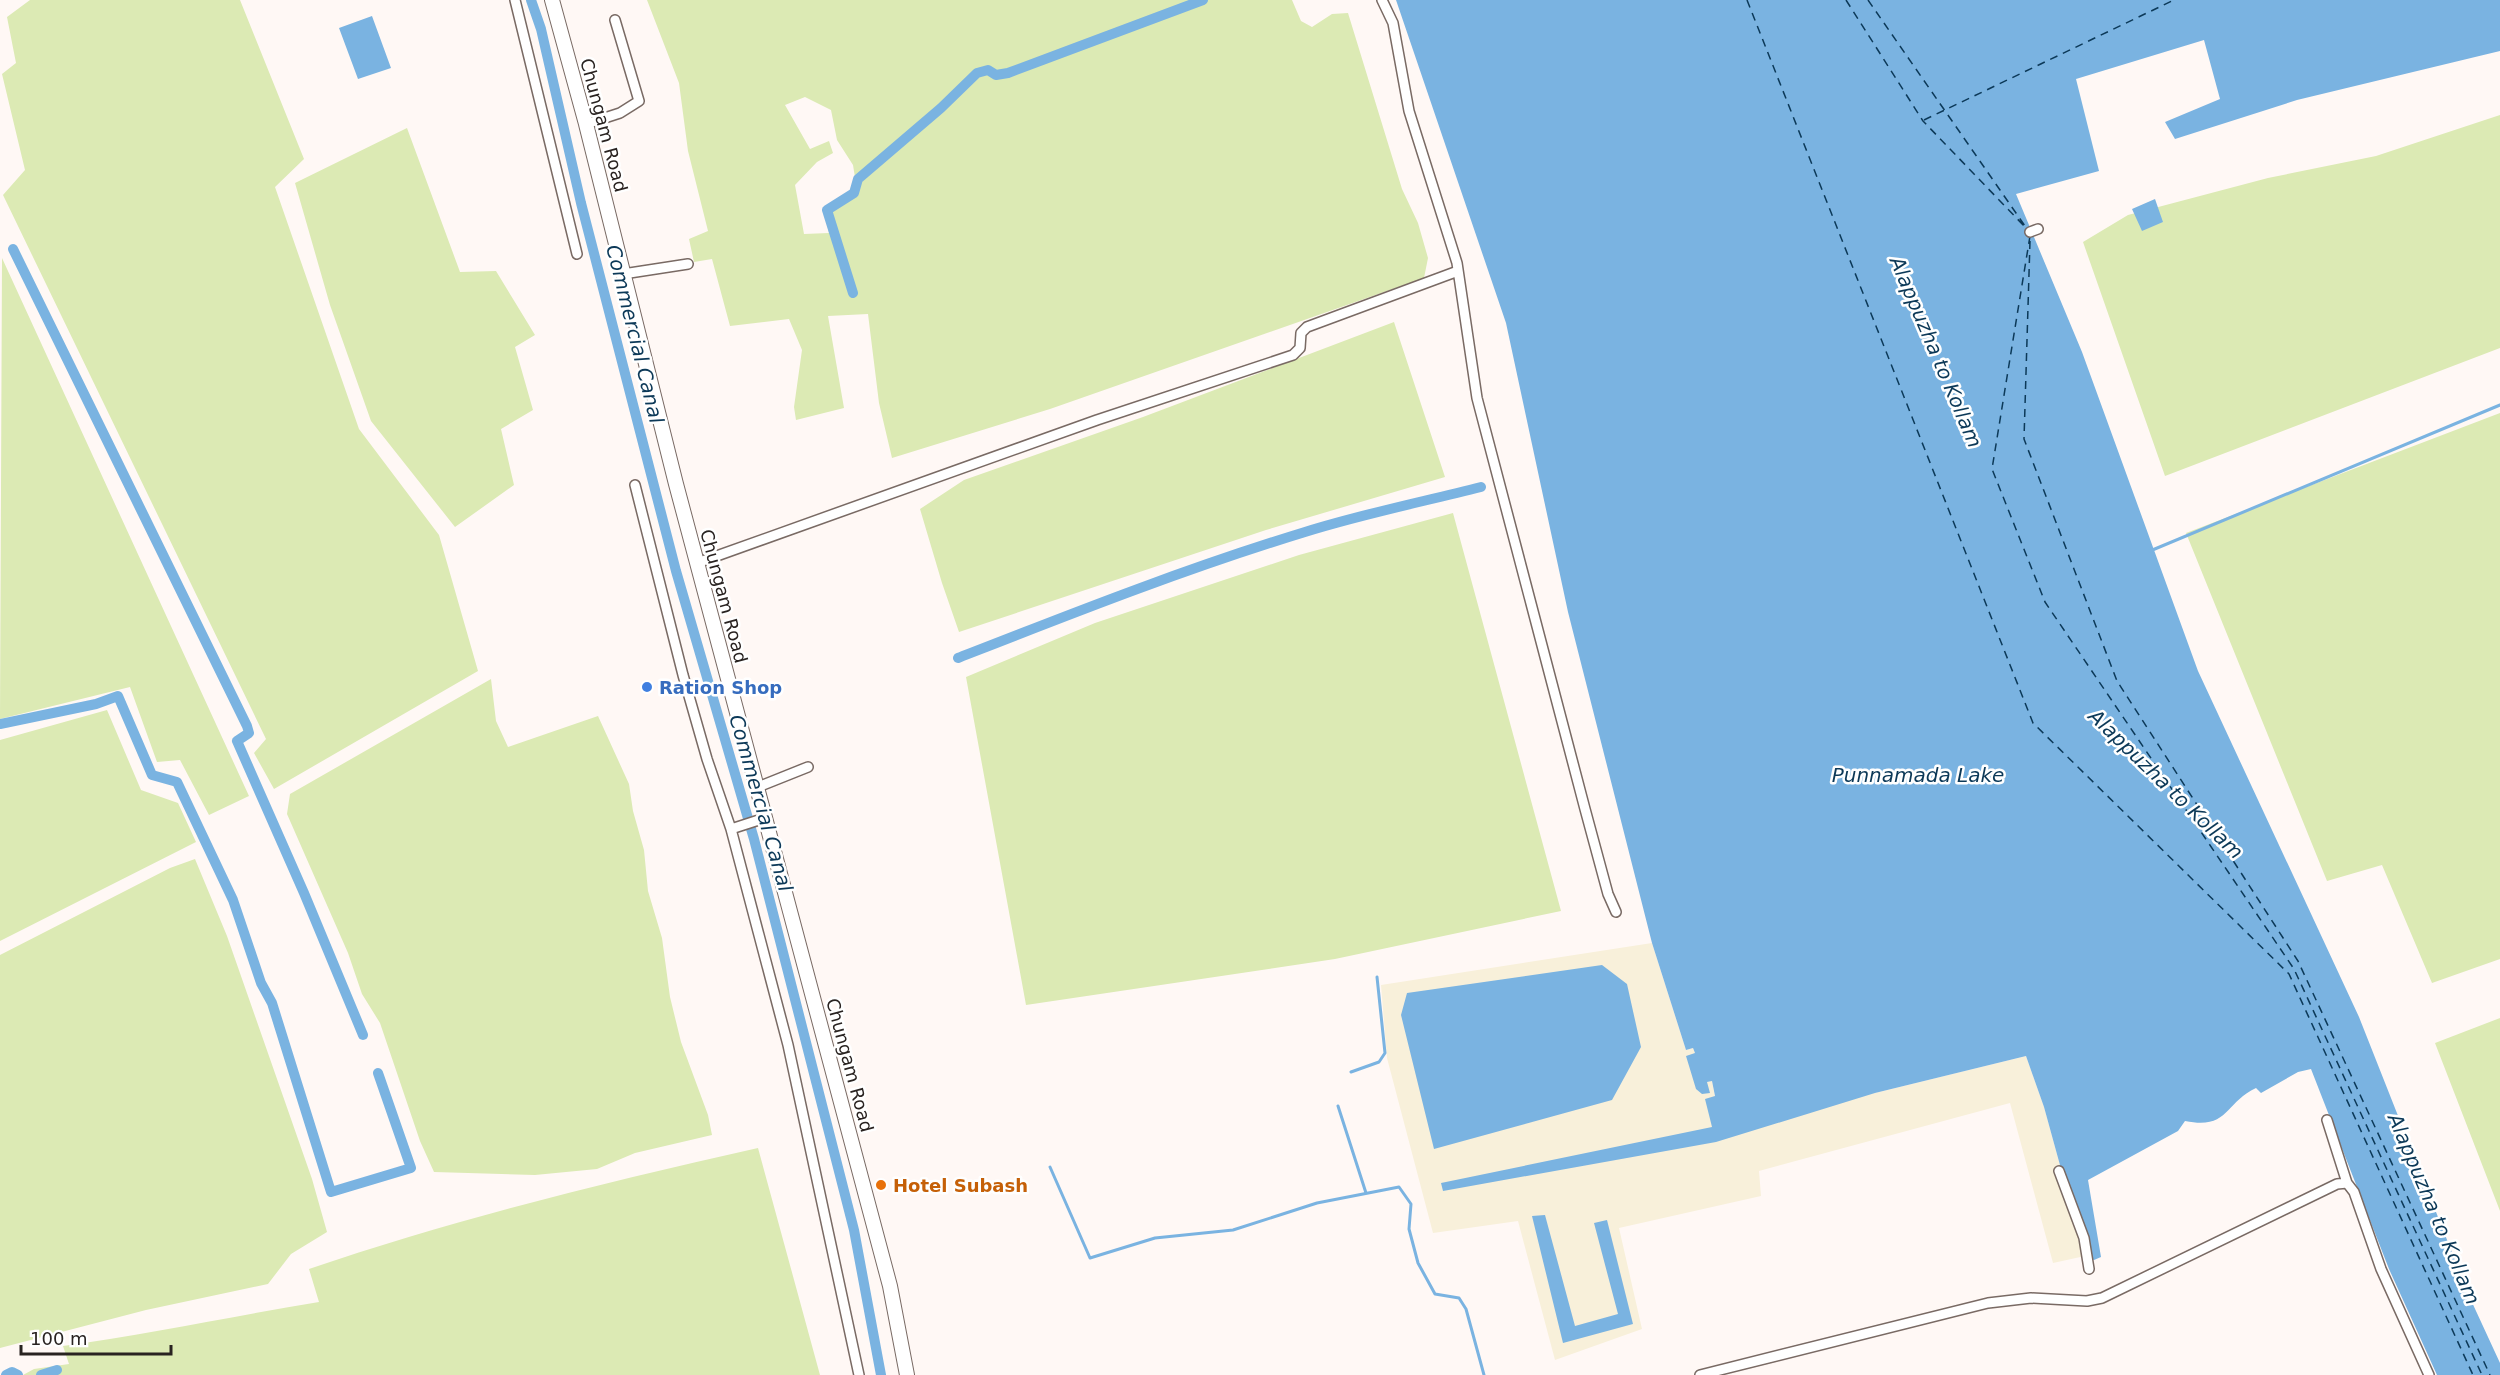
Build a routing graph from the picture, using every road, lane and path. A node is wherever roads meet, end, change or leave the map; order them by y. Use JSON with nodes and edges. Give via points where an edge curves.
{"nodes":[{"id":1,"x":515,"y":0,"type":"edge"},
{"id":2,"x":552,"y":0,"type":"edge"},
{"id":3,"x":1382,"y":0,"type":"edge"},
{"id":4,"x":615,"y":20,"type":"dead end"},
{"id":5,"x":586,"y":124,"type":"junction"},
{"id":6,"x":577,"y":254,"type":"dead end"},
{"id":7,"x":688,"y":264,"type":"dead end"},
{"id":8,"x":1458,"y":271,"type":"junction"},
{"id":9,"x":623,"y":274,"type":"junction"},
{"id":10,"x":635,"y":485,"type":"dead end"},
{"id":11,"x":697,"y":562,"type":"junction"},
{"id":12,"x":808,"y":767,"type":"dead end"},
{"id":13,"x":758,"y":788,"type":"junction"},
{"id":14,"x":762,"y":820,"type":"junction"},
{"id":15,"x":733,"y":829,"type":"junction"},
{"id":16,"x":1616,"y":912,"type":"dead end"},
{"id":17,"x":2327,"y":1120,"type":"dead end"},
{"id":18,"x":2059,"y":1171,"type":"dead end"},
{"id":19,"x":2347,"y":1183,"type":"junction"},
{"id":20,"x":2089,"y":1269,"type":"dead end"},
{"id":21,"x":859,"y":1375,"type":"edge"},
{"id":22,"x":907,"y":1375,"type":"edge"},
{"id":23,"x":1700,"y":1375,"type":"edge"},
{"id":24,"x":2429,"y":1375,"type":"edge"}],
"edges":[{"from":1,"to":6,"type":"street"},
{"from":2,"to":5,"type":"main road","name":"Chungam Road"},
{"from":3,"to":8,"type":"street","via":[[1393,23],[1409,111]]},
{"from":4,"to":5,"type":"street","via":[[639,101],[620,114]]},
{"from":5,"to":9,"type":"main road","name":"Chungam Road"},
{"from":7,"to":9,"type":"street"},
{"from":8,"to":11,"type":"street","via":[[1307,327],[1301,333],[1300,348],[1293,355]]},
{"from":8,"to":16,"type":"street","via":[[1478,398],[1587,820]]},
{"from":9,"to":11,"type":"main road","name":"Chungam Road"},
{"from":10,"to":15,"type":"street","via":[[682,675]]},
{"from":11,"to":13,"type":"main road","name":"Chungam Road"},
{"from":12,"to":13,"type":"street"},
{"from":13,"to":14,"type":"main road","name":"Chungam Road"},
{"from":14,"to":15,"type":"street"},
{"from":14,"to":22,"type":"main road","name":"Chungam Road","via":[[890,1286]]},
{"from":15,"to":21,"type":"street","via":[[788,1045]]},
{"from":17,"to":19,"type":"street"},
{"from":18,"to":20,"type":"street","via":[[2084,1238]]},
{"from":19,"to":23,"type":"street","via":[[2102,1298],[2031,1298],[1988,1303]]},
{"from":19,"to":24,"type":"street"}]}
